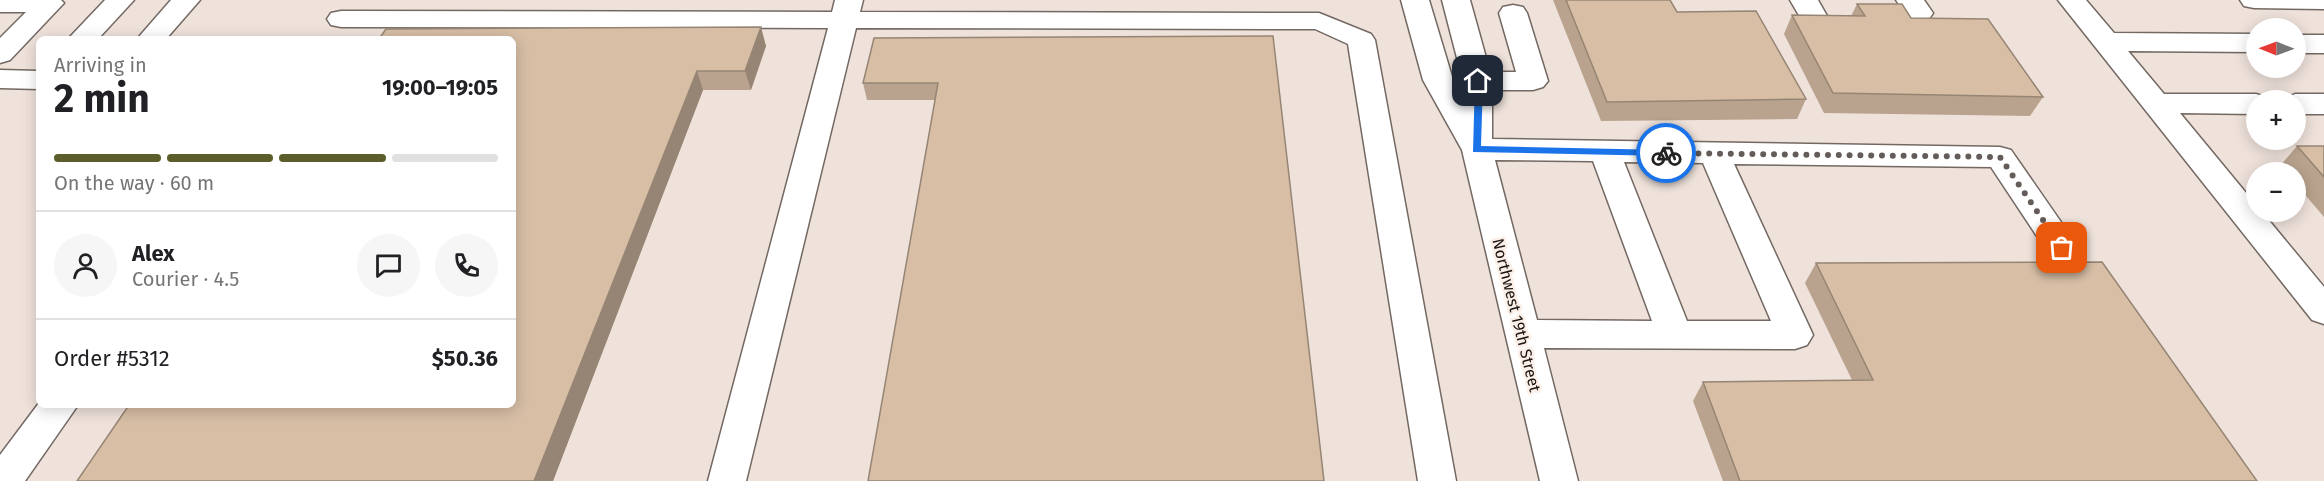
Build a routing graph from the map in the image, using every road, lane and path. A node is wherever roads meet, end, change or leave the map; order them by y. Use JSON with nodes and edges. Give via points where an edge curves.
{"nodes":[{"id":1,"x":120,"y":0,"type":"edge"},
{"id":2,"x":186,"y":0,"type":"edge"},
{"id":3,"x":1414,"y":0,"type":"edge"},
{"id":4,"x":1456,"y":0,"type":"edge"},
{"id":5,"x":2072,"y":0,"type":"edge"},
{"id":6,"x":2254,"y":0,"type":"edge"},
{"id":7,"x":2324,"y":1,"type":"edge"},
{"id":8,"x":0,"y":4,"type":"edge"},
{"id":9,"x":847,"y":9,"type":"edge"},
{"id":10,"x":1513,"y":13,"type":"dead end"},
{"id":11,"x":341,"y":19,"type":"edge"},
{"id":12,"x":85,"y":36,"type":"edge"},
{"id":13,"x":154,"y":36,"type":"edge"},
{"id":14,"x":2106,"y":42,"type":"junction"},
{"id":15,"x":2246,"y":44,"type":"edge"},
{"id":16,"x":2306,"y":44,"type":"edge"},
{"id":17,"x":2324,"y":44,"type":"edge"},
{"id":18,"x":0,"y":54,"type":"edge"},
{"id":19,"x":0,"y":79,"type":"edge"},
{"id":20,"x":36,"y":80,"type":"edge"},
{"id":21,"x":1478,"y":81,"type":"junction"},
{"id":22,"x":2155,"y":103,"type":"junction"},
{"id":23,"x":2246,"y":104,"type":"edge"},
{"id":24,"x":2306,"y":104,"type":"edge"},
{"id":25,"x":2324,"y":104,"type":"edge"},
{"id":26,"x":1477,"y":149,"type":"junction"},
{"id":27,"x":1605,"y":152,"type":"junction"},
{"id":28,"x":1714,"y":153,"type":"junction"},
{"id":29,"x":2062,"y":248,"type":"dead end"},
{"id":30,"x":2324,"y":311,"type":"edge"},
{"id":31,"x":1522,"y":334,"type":"junction"},
{"id":32,"x":1675,"y":335,"type":"junction"},
{"id":33,"x":57,"y":408,"type":"edge"},
{"id":34,"x":3,"y":481,"type":"edge"},
{"id":35,"x":727,"y":481,"type":"edge"},
{"id":36,"x":1437,"y":481,"type":"edge"},
{"id":37,"x":1559,"y":481,"type":"edge"}],
"edges":[{"from":1,"to":12,"type":"lane"},
{"from":2,"to":13,"type":"lane"},
{"from":3,"to":26,"type":"lane","name":"Northwest 19th Street","via":[[1438,80]]},
{"from":4,"to":21,"type":"lane","name":"Northwest 19th Street"},
{"from":5,"to":14,"type":"lane"},
{"from":6,"to":7,"type":"lane"},
{"from":8,"to":18,"type":"lane","via":[[51,3]]},
{"from":9,"to":11,"type":"lane"},
{"from":9,"to":35,"type":"lane"},
{"from":9,"to":36,"type":"lane","via":[[1319,21],[1360,40]]},
{"from":10,"to":21,"type":"lane","via":[[1533,81]]},
{"from":14,"to":15,"type":"lane"},
{"from":14,"to":22,"type":"lane"},
{"from":16,"to":17,"type":"lane"},
{"from":19,"to":20,"type":"lane"},
{"from":21,"to":26,"type":"lane","name":"Northwest 19th Street"},
{"from":22,"to":23,"type":"lane"},
{"from":22,"to":30,"type":"lane"},
{"from":24,"to":25,"type":"lane"},
{"from":26,"to":27,"type":"lane"},
{"from":26,"to":31,"type":"lane","name":"Northwest 19th Street"},
{"from":27,"to":28,"type":"lane"},
{"from":27,"to":32,"type":"lane"},
{"from":28,"to":29,"type":"lane","via":[[2000,157]]},
{"from":28,"to":32,"type":"lane","via":[[1795,335]]},
{"from":31,"to":32,"type":"lane"},
{"from":31,"to":37,"type":"lane","name":"Northwest 19th Street"},
{"from":33,"to":34,"type":"lane"}]}
